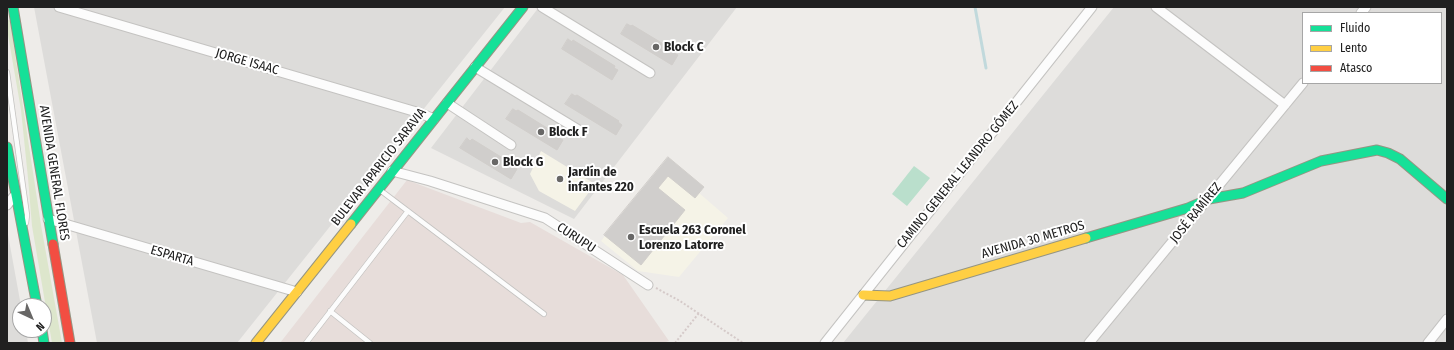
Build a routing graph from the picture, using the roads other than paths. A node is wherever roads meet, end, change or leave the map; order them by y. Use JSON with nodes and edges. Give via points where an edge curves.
{"nodes":[{"id":1,"x":13,"y":7,"type":"edge"},
{"id":2,"x":58,"y":7,"type":"edge"},
{"id":3,"x":523,"y":7,"type":"edge"},
{"id":4,"x":542,"y":7,"type":"edge"},
{"id":5,"x":1092,"y":7,"type":"edge"},
{"id":6,"x":1156,"y":7,"type":"edge"},
{"id":7,"x":475,"y":67,"type":"junction"},
{"id":8,"x":7,"y":72,"type":"edge"},
{"id":9,"x":650,"y":73,"type":"dead end"},
{"id":10,"x":1302,"y":84,"type":"edge"},
{"id":11,"x":447,"y":103,"type":"junction"},
{"id":12,"x":1285,"y":105,"type":"junction"},
{"id":13,"x":434,"y":119,"type":"junction"},
{"id":14,"x":582,"y":132,"type":"dead end"},
{"id":15,"x":512,"y":145,"type":"dead end"},
{"id":16,"x":7,"y":147,"type":"edge"},
{"id":17,"x":392,"y":171,"type":"junction"},
{"id":18,"x":378,"y":189,"type":"junction"},
{"id":19,"x":15,"y":195,"type":"junction"},
{"id":20,"x":1447,"y":198,"type":"edge"},
{"id":21,"x":1209,"y":199,"type":"junction"},
{"id":22,"x":7,"y":205,"type":"edge"},
{"id":23,"x":408,"y":211,"type":"junction"},
{"id":24,"x":48,"y":219,"type":"junction"},
{"id":25,"x":25,"y":237,"type":"junction"},
{"id":26,"x":648,"y":285,"type":"road end"},
{"id":27,"x":297,"y":292,"type":"junction"},
{"id":28,"x":863,"y":295,"type":"junction"},
{"id":29,"x":36,"y":298,"type":"edge"},
{"id":30,"x":330,"y":311,"type":"junction"},
{"id":31,"x":544,"y":314,"type":"dead end"},
{"id":32,"x":1447,"y":319,"type":"edge"},
{"id":33,"x":70,"y":343,"type":"edge"},
{"id":34,"x":256,"y":343,"type":"edge"},
{"id":35,"x":306,"y":343,"type":"edge"},
{"id":36,"x":370,"y":343,"type":"edge"},
{"id":37,"x":825,"y":343,"type":"edge"},
{"id":38,"x":1089,"y":343,"type":"edge"},
{"id":39,"x":1428,"y":343,"type":"edge"}],
"edges":[{"from":1,"to":24,"type":"street","name":"AVENIDA GENERAL FLORES"},
{"from":2,"to":13,"type":"street","name":"JORGE ISAAC"},
{"from":3,"to":7,"type":"street","name":"BULEVAR APARICIO SARAVIA"},
{"from":4,"to":9,"type":"street"},
{"from":5,"to":28,"type":"street","name":"CAMINO GENERAL LEANDRO GÓMEZ"},
{"from":6,"to":12,"type":"street"},
{"from":7,"to":11,"type":"street","name":"BULEVAR APARICIO SARAVIA"},
{"from":7,"to":14,"type":"street"},
{"from":8,"to":25,"type":"lane","via":[[27,215]]},
{"from":10,"to":12,"type":"street","name":"JOSÉ RAMÍREZ"},
{"from":11,"to":13,"type":"street","name":"BULEVAR APARICIO SARAVIA"},
{"from":11,"to":15,"type":"street"},
{"from":12,"to":21,"type":"street","name":"JOSÉ RAMÍREZ"},
{"from":13,"to":17,"type":"street","name":"BULEVAR APARICIO SARAVIA"},
{"from":16,"to":19,"type":"street"},
{"from":17,"to":18,"type":"street","name":"BULEVAR APARICIO SARAVIA"},
{"from":17,"to":26,"type":"street","name":"CURUPU","via":[[545,218]]},
{"from":18,"to":23,"type":"lane"},
{"from":18,"to":27,"type":"street","name":"BULEVAR APARICIO SARAVIA"},
{"from":19,"to":22,"type":"street"},
{"from":19,"to":25,"type":"street"},
{"from":20,"to":21,"type":"street","name":"AVENIDA 30 METROS","via":[[1400,159],[1377,150],[1321,161],[1243,193]]},
{"from":21,"to":28,"type":"street","name":"AVENIDA 30 METROS","via":[[1188,208],[890,296]]},
{"from":21,"to":38,"type":"street","name":"JOSÉ RAMÍREZ"},
{"from":23,"to":30,"type":"lane"},
{"from":23,"to":31,"type":"lane"},
{"from":24,"to":27,"type":"street","name":"ESPARTA"},
{"from":24,"to":33,"type":"street","name":"AVENIDA GENERAL FLORES"},
{"from":25,"to":29,"type":"street"},
{"from":27,"to":34,"type":"street","name":"BULEVAR APARICIO SARAVIA"},
{"from":28,"to":37,"type":"street","name":"CAMINO GENERAL LEANDRO GÓMEZ"},
{"from":30,"to":35,"type":"lane"},
{"from":30,"to":36,"type":"lane"},
{"from":32,"to":39,"type":"street"}]}
